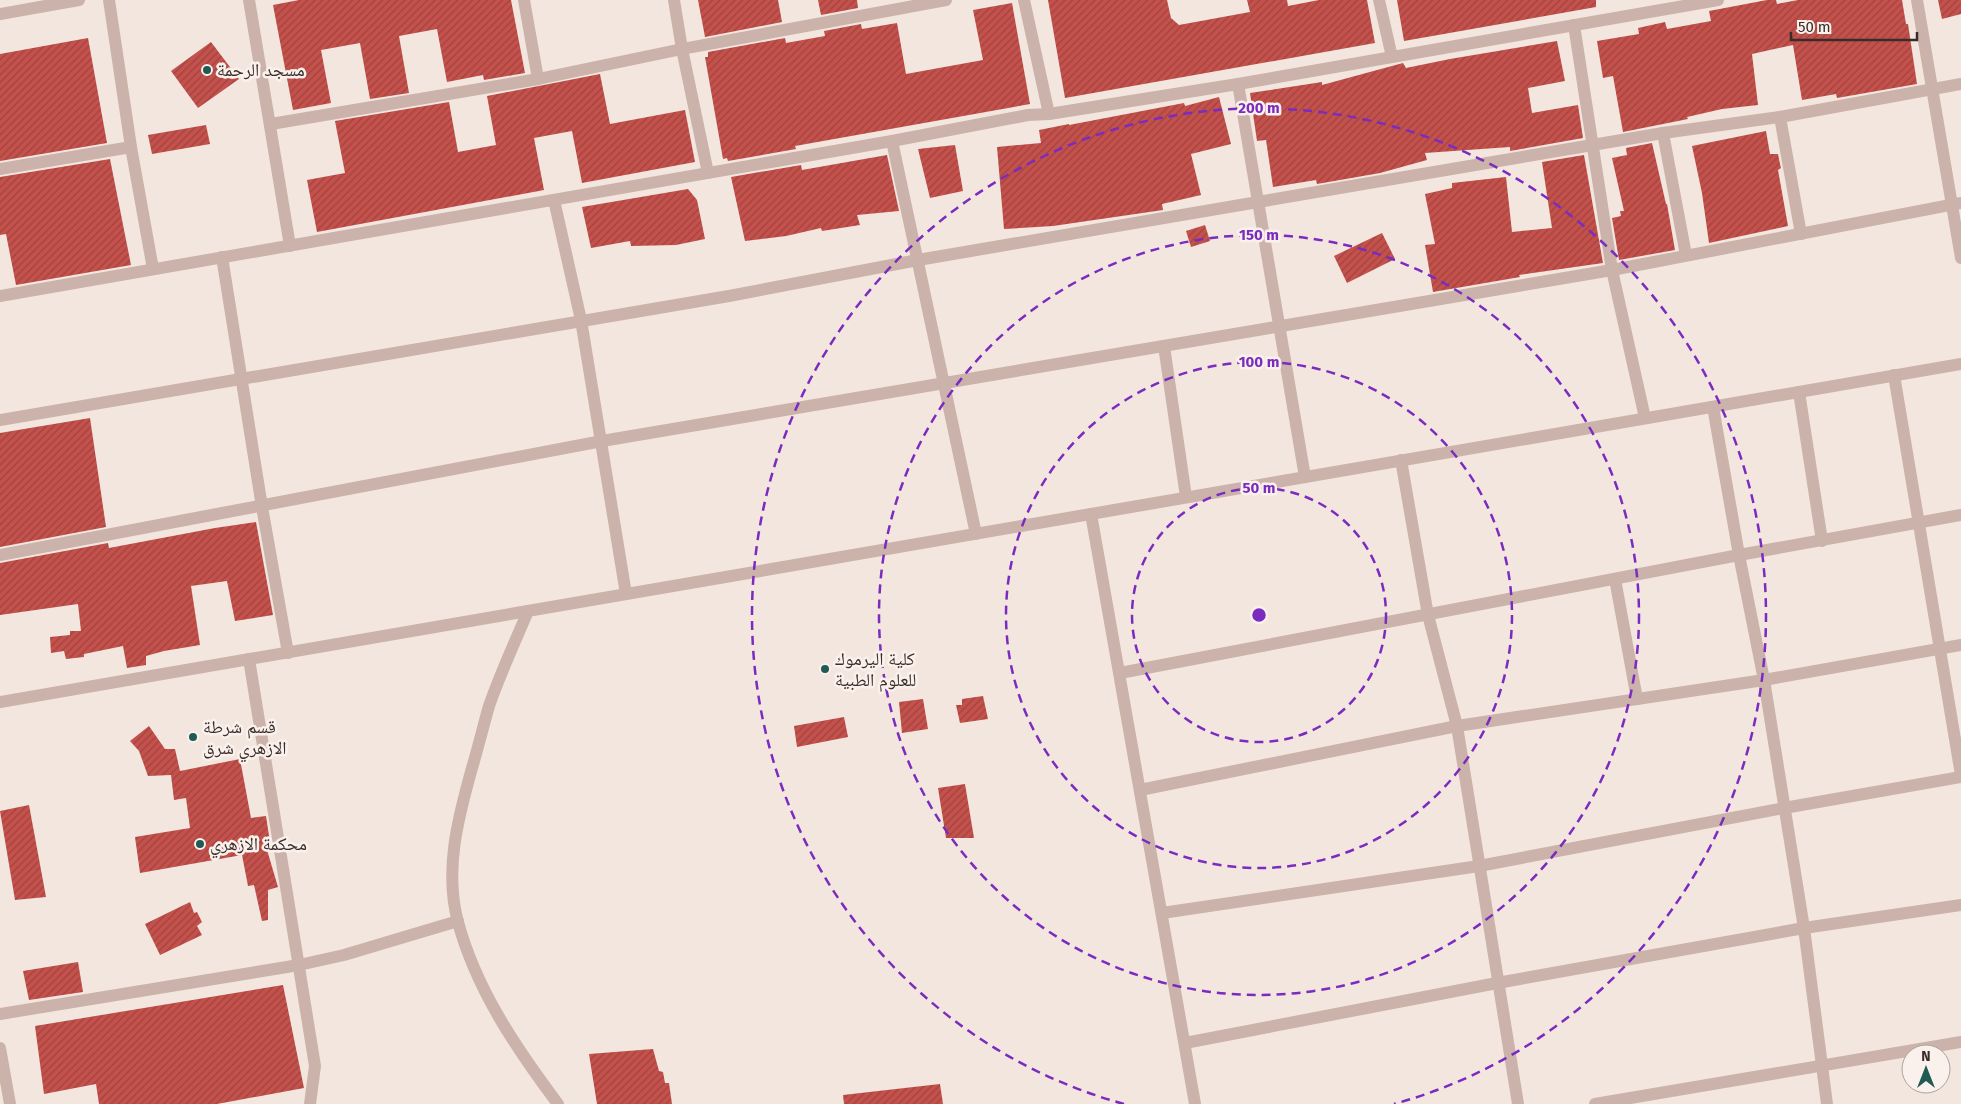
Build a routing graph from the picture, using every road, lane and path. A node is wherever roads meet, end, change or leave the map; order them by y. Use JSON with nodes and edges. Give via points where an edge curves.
{"nodes":[{"id":1,"x":79,"y":0,"type":"edge"},
{"id":2,"x":109,"y":0,"type":"edge"},
{"id":3,"x":249,"y":0,"type":"edge"},
{"id":4,"x":524,"y":0,"type":"edge"},
{"id":5,"x":674,"y":0,"type":"edge"},
{"id":6,"x":946,"y":0,"type":"edge"},
{"id":7,"x":1024,"y":0,"type":"edge"},
{"id":8,"x":1379,"y":0,"type":"edge"},
{"id":9,"x":1718,"y":0,"type":"edge"},
{"id":10,"x":1917,"y":0,"type":"edge"},
{"id":11,"x":27,"y":4,"type":"edge"},
{"id":12,"x":879,"y":5,"type":"edge"},
{"id":13,"x":0,"y":14,"type":"edge"},
{"id":14,"x":1574,"y":25,"type":"junction"},
{"id":15,"x":682,"y":49,"type":"junction"},
{"id":16,"x":1392,"y":57,"type":"junction"},
{"id":17,"x":538,"y":79,"type":"junction"},
{"id":18,"x":1238,"y":84,"type":"junction"},
{"id":19,"x":1961,"y":84,"type":"edge"},
{"id":20,"x":1931,"y":90,"type":"junction"},
{"id":21,"x":1049,"y":114,"type":"junction"},
{"id":22,"x":1780,"y":117,"type":"junction"},
{"id":23,"x":271,"y":124,"type":"junction"},
{"id":24,"x":1663,"y":133,"type":"junction"},
{"id":25,"x":892,"y":141,"type":"junction"},
{"id":26,"x":1593,"y":146,"type":"junction"},
{"id":27,"x":131,"y":147,"type":"junction"},
{"id":28,"x":0,"y":169,"type":"edge"},
{"id":29,"x":708,"y":173,"type":"junction"},
{"id":30,"x":554,"y":200,"type":"junction"},
{"id":31,"x":1258,"y":202,"type":"junction"},
{"id":32,"x":1956,"y":204,"type":"edge"},
{"id":33,"x":1801,"y":234,"type":"junction"},
{"id":34,"x":290,"y":246,"type":"junction"},
{"id":35,"x":1686,"y":255,"type":"junction"},
{"id":36,"x":222,"y":257,"type":"junction"},
{"id":37,"x":1961,"y":258,"type":"edge"},
{"id":38,"x":918,"y":260,"type":"junction"},
{"id":39,"x":153,"y":269,"type":"junction"},
{"id":40,"x":1612,"y":270,"type":"junction"},
{"id":41,"x":0,"y":296,"type":"edge"},
{"id":42,"x":581,"y":320,"type":"junction"},
{"id":43,"x":1279,"y":326,"type":"junction"},
{"id":44,"x":1164,"y":346,"type":"junction"},
{"id":45,"x":1961,"y":364,"type":"edge"},
{"id":46,"x":1894,"y":375,"type":"junction"},
{"id":47,"x":242,"y":377,"type":"junction"},
{"id":48,"x":944,"y":383,"type":"junction"},
{"id":49,"x":1799,"y":392,"type":"junction"},
{"id":50,"x":1713,"y":406,"type":"junction"},
{"id":51,"x":1645,"y":418,"type":"junction"},
{"id":52,"x":0,"y":420,"type":"edge"},
{"id":53,"x":602,"y":441,"type":"junction"},
{"id":54,"x":1401,"y":460,"type":"junction"},
{"id":55,"x":1305,"y":477,"type":"junction"},
{"id":56,"x":1186,"y":497,"type":"junction"},
{"id":57,"x":262,"y":507,"type":"junction"},
{"id":58,"x":1091,"y":514,"type":"junction"},
{"id":59,"x":1961,"y":515,"type":"edge"},
{"id":60,"x":1918,"y":523,"type":"junction"},
{"id":61,"x":976,"y":534,"type":"junction"},
{"id":62,"x":1822,"y":540,"type":"junction"},
{"id":63,"x":1739,"y":555,"type":"junction"},
{"id":64,"x":0,"y":556,"type":"edge"},
{"id":65,"x":1616,"y":579,"type":"junction"},
{"id":66,"x":626,"y":594,"type":"junction"},
{"id":67,"x":528,"y":611,"type":"junction"},
{"id":68,"x":1428,"y":615,"type":"junction"},
{"id":69,"x":1961,"y":645,"type":"edge"},
{"id":70,"x":1941,"y":649,"type":"junction"},
{"id":71,"x":288,"y":653,"type":"junction"},
{"id":72,"x":249,"y":659,"type":"junction"},
{"id":73,"x":1120,"y":673,"type":"junction"},
{"id":74,"x":1764,"y":680,"type":"junction"},
{"id":75,"x":1637,"y":699,"type":"junction"},
{"id":76,"x":0,"y":702,"type":"edge"},
{"id":77,"x":1457,"y":726,"type":"junction"},
{"id":78,"x":1961,"y":776,"type":"edge"},
{"id":79,"x":1140,"y":790,"type":"junction"},
{"id":80,"x":1784,"y":808,"type":"junction"},
{"id":81,"x":1479,"y":866,"type":"junction"},
{"id":82,"x":1961,"y":905,"type":"edge"},
{"id":83,"x":1162,"y":913,"type":"junction"},
{"id":84,"x":458,"y":921,"type":"junction"},
{"id":85,"x":1804,"y":928,"type":"junction"},
{"id":86,"x":299,"y":965,"type":"junction"},
{"id":87,"x":1498,"y":983,"type":"junction"},
{"id":88,"x":0,"y":1014,"type":"edge"},
{"id":89,"x":1961,"y":1042,"type":"edge"},
{"id":90,"x":1185,"y":1043,"type":"junction"},
{"id":91,"x":0,"y":1048,"type":"edge"},
{"id":92,"x":1821,"y":1066,"type":"junction"},
{"id":93,"x":3,"y":1077,"type":"edge"},
{"id":94,"x":10,"y":1104,"type":"edge"},
{"id":95,"x":310,"y":1104,"type":"edge"},
{"id":96,"x":558,"y":1104,"type":"edge"},
{"id":97,"x":1195,"y":1104,"type":"edge"},
{"id":98,"x":1518,"y":1104,"type":"edge"},
{"id":99,"x":1595,"y":1104,"type":"edge"},
{"id":100,"x":1827,"y":1104,"type":"edge"}],
"edges":[{"from":1,"to":11,"type":"street"},
{"from":2,"to":27,"type":"street"},
{"from":3,"to":23,"type":"street"},
{"from":4,"to":17,"type":"street"},
{"from":5,"to":15,"type":"street"},
{"from":6,"to":12,"type":"street"},
{"from":7,"to":21,"type":"street"},
{"from":8,"to":16,"type":"street"},
{"from":9,"to":14,"type":"street"},
{"from":10,"to":20,"type":"street"},
{"from":11,"to":13,"type":"street"},
{"from":12,"to":15,"type":"street"},
{"from":14,"to":16,"type":"street"},
{"from":14,"to":26,"type":"street"},
{"from":15,"to":17,"type":"street"},
{"from":15,"to":29,"type":"street"},
{"from":16,"to":18,"type":"street"},
{"from":17,"to":23,"type":"street"},
{"from":18,"to":21,"type":"street"},
{"from":18,"to":31,"type":"street"},
{"from":19,"to":20,"type":"street"},
{"from":20,"to":22,"type":"street"},
{"from":20,"to":32,"type":"street"},
{"from":21,"to":25,"type":"street","via":[[1028,115]]},
{"from":22,"to":24,"type":"street"},
{"from":22,"to":33,"type":"street"},
{"from":23,"to":34,"type":"street"},
{"from":24,"to":26,"type":"street"},
{"from":24,"to":35,"type":"street"},
{"from":25,"to":29,"type":"street"},
{"from":25,"to":38,"type":"street"},
{"from":26,"to":31,"type":"street"},
{"from":26,"to":40,"type":"street"},
{"from":27,"to":28,"type":"street"},
{"from":27,"to":39,"type":"street"},
{"from":29,"to":30,"type":"street"},
{"from":30,"to":34,"type":"street"},
{"from":30,"to":42,"type":"street"},
{"from":31,"to":38,"type":"street"},
{"from":31,"to":43,"type":"street"},
{"from":32,"to":33,"type":"street"},
{"from":32,"to":37,"type":"street"},
{"from":33,"to":35,"type":"street"},
{"from":34,"to":36,"type":"street"},
{"from":35,"to":40,"type":"street"},
{"from":36,"to":39,"type":"street"},
{"from":36,"to":47,"type":"street"},
{"from":38,"to":42,"type":"street"},
{"from":38,"to":48,"type":"street"},
{"from":39,"to":41,"type":"street"},
{"from":40,"to":43,"type":"street"},
{"from":40,"to":51,"type":"street"},
{"from":42,"to":47,"type":"street"},
{"from":42,"to":53,"type":"street"},
{"from":43,"to":44,"type":"street"},
{"from":43,"to":55,"type":"street"},
{"from":44,"to":48,"type":"street"},
{"from":44,"to":56,"type":"street"},
{"from":45,"to":46,"type":"street"},
{"from":46,"to":49,"type":"street"},
{"from":46,"to":60,"type":"street"},
{"from":47,"to":52,"type":"street"},
{"from":47,"to":57,"type":"street"},
{"from":48,"to":53,"type":"street"},
{"from":48,"to":61,"type":"street"},
{"from":49,"to":50,"type":"street"},
{"from":49,"to":62,"type":"street"},
{"from":50,"to":51,"type":"street"},
{"from":50,"to":63,"type":"street"},
{"from":51,"to":54,"type":"street"},
{"from":53,"to":57,"type":"street"},
{"from":53,"to":66,"type":"street"},
{"from":54,"to":55,"type":"street"},
{"from":54,"to":68,"type":"street"},
{"from":55,"to":56,"type":"street"},
{"from":56,"to":58,"type":"street"},
{"from":57,"to":64,"type":"street"},
{"from":57,"to":71,"type":"street"},
{"from":58,"to":61,"type":"street"},
{"from":58,"to":73,"type":"street"},
{"from":59,"to":60,"type":"street"},
{"from":60,"to":62,"type":"street"},
{"from":60,"to":70,"type":"street"},
{"from":61,"to":66,"type":"street"},
{"from":62,"to":63,"type":"street"},
{"from":63,"to":65,"type":"street"},
{"from":63,"to":74,"type":"street"},
{"from":65,"to":68,"type":"street"},
{"from":65,"to":75,"type":"street"},
{"from":66,"to":67,"type":"street"},
{"from":67,"to":71,"type":"street"},
{"from":67,"to":84,"type":"street","via":[[490,705],[462,803],[452,850],[452,886]]},
{"from":68,"to":73,"type":"street"},
{"from":68,"to":77,"type":"street"},
{"from":69,"to":70,"type":"street"},
{"from":70,"to":74,"type":"street"},
{"from":70,"to":78,"type":"street"},
{"from":71,"to":72,"type":"street"},
{"from":72,"to":76,"type":"street"},
{"from":72,"to":86,"type":"street"},
{"from":73,"to":79,"type":"street"},
{"from":74,"to":75,"type":"street"},
{"from":74,"to":80,"type":"street"},
{"from":75,"to":77,"type":"street"},
{"from":77,"to":79,"type":"street"},
{"from":77,"to":81,"type":"street"},
{"from":78,"to":80,"type":"street"},
{"from":79,"to":83,"type":"street"},
{"from":80,"to":81,"type":"street"},
{"from":80,"to":85,"type":"street"},
{"from":81,"to":83,"type":"street"},
{"from":81,"to":87,"type":"street"},
{"from":82,"to":85,"type":"street"},
{"from":83,"to":90,"type":"street"},
{"from":84,"to":86,"type":"street","via":[[344,956]]},
{"from":84,"to":96,"type":"street","via":[[477,978],[532,1070]]},
{"from":85,"to":87,"type":"street"},
{"from":85,"to":92,"type":"street"},
{"from":86,"to":88,"type":"street"},
{"from":86,"to":95,"type":"street","via":[[315,1066]]},
{"from":87,"to":90,"type":"street"},
{"from":87,"to":98,"type":"street"},
{"from":89,"to":92,"type":"street"},
{"from":90,"to":97,"type":"street"},
{"from":91,"to":93,"type":"street"},
{"from":92,"to":99,"type":"street"},
{"from":92,"to":100,"type":"street"},
{"from":93,"to":94,"type":"street"}]}
